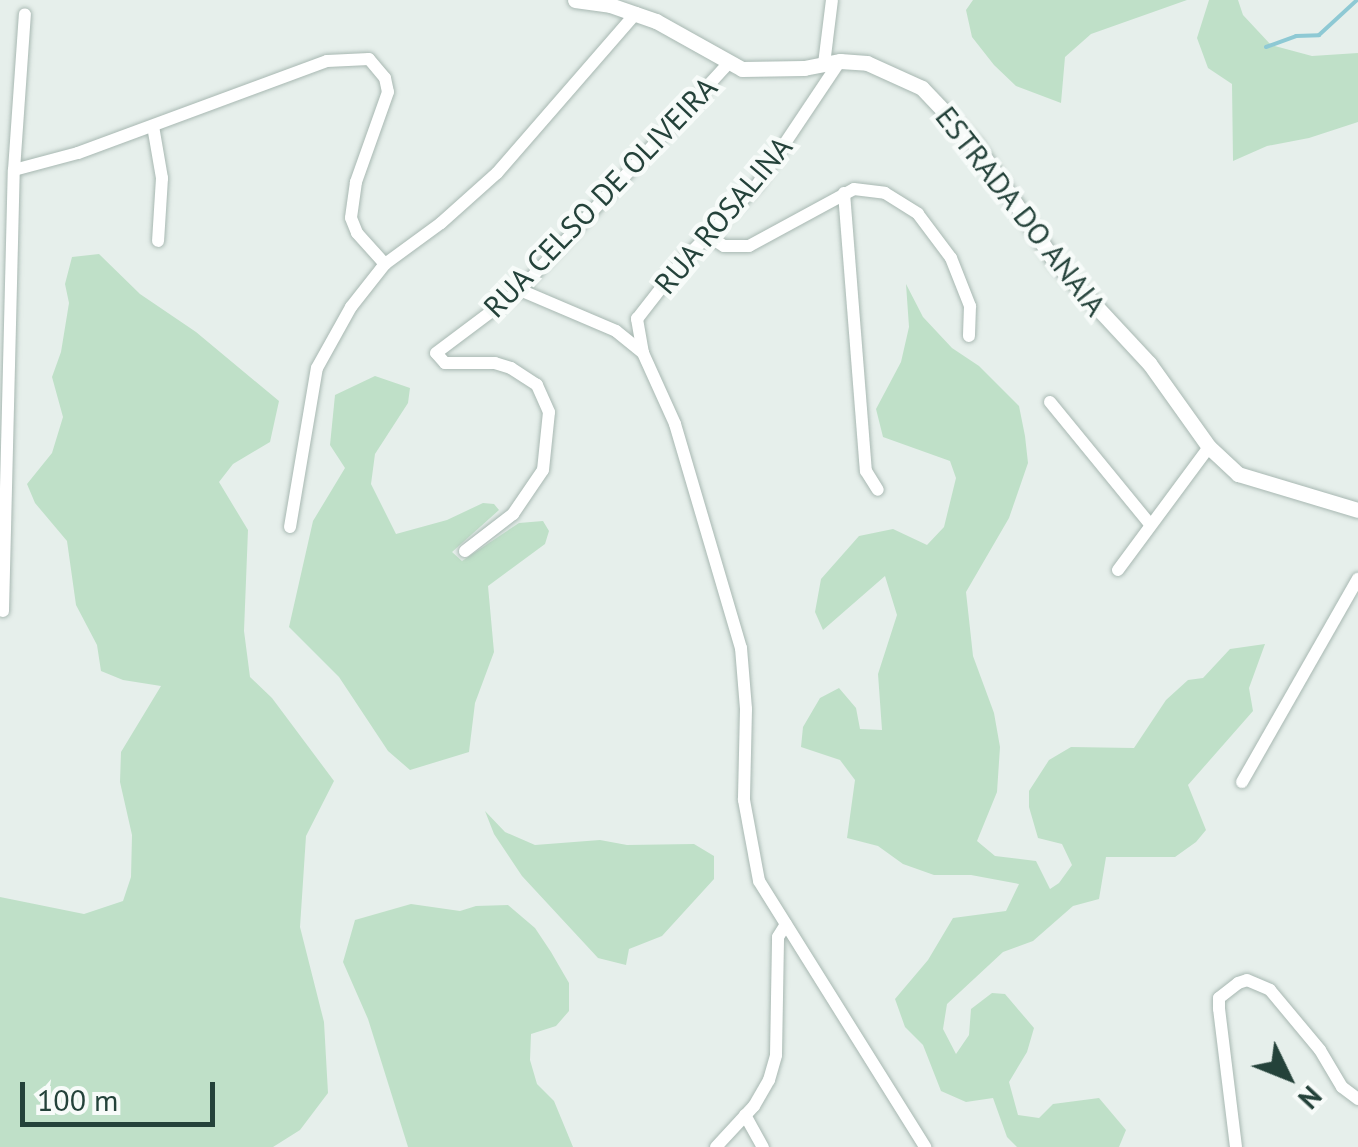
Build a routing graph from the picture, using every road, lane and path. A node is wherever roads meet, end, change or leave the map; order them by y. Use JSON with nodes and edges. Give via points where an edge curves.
{"nodes":[{"id":1,"x":575,"y":0,"type":"edge"},
{"id":2,"x":832,"y":0,"type":"edge"},
{"id":3,"x":594,"y":1,"type":"edge"},
{"id":4,"x":636,"y":13,"type":"junction"},
{"id":5,"x":25,"y":14,"type":"dead end"},
{"id":6,"x":832,"y":62,"type":"junction"},
{"id":7,"x":728,"y":64,"type":"junction"},
{"id":8,"x":153,"y":126,"type":"junction"},
{"id":9,"x":14,"y":170,"type":"junction"},
{"id":10,"x":844,"y":193,"type":"junction"},
{"id":11,"x":708,"y":236,"type":"junction"},
{"id":12,"x":158,"y":241,"type":"dead end"},
{"id":13,"x":385,"y":264,"type":"junction"},
{"id":14,"x":520,"y":290,"type":"junction"},
{"id":15,"x":638,"y":319,"type":"junction"},
{"id":16,"x":616,"y":331,"type":"junction"},
{"id":17,"x":969,"y":336,"type":"dead end"},
{"id":18,"x":643,"y":353,"type":"junction"},
{"id":19,"x":1050,"y":402,"type":"dead end"},
{"id":20,"x":1209,"y":447,"type":"junction"},
{"id":21,"x":878,"y":490,"type":"dead end"},
{"id":22,"x":1358,"y":510,"type":"edge"},
{"id":23,"x":1148,"y":523,"type":"junction"},
{"id":24,"x":290,"y":527,"type":"dead end"},
{"id":25,"x":465,"y":551,"type":"dead end"},
{"id":26,"x":1118,"y":570,"type":"dead end"},
{"id":27,"x":1358,"y":579,"type":"edge"},
{"id":28,"x":4,"y":611,"type":"dead end"},
{"id":29,"x":1242,"y":782,"type":"dead end"},
{"id":30,"x":786,"y":924,"type":"junction"},
{"id":31,"x":1358,"y":1099,"type":"edge"},
{"id":32,"x":745,"y":1114,"type":"junction"},
{"id":33,"x":716,"y":1147,"type":"edge"},
{"id":34,"x":763,"y":1147,"type":"edge"},
{"id":35,"x":926,"y":1147,"type":"edge"},
{"id":36,"x":1236,"y":1147,"type":"edge"}],
"edges":[{"from":1,"to":3,"type":"street","name":"ESTRADA DO ANAIA"},
{"from":2,"to":6,"type":"street"},
{"from":3,"to":4,"type":"street","name":"ESTRADA DO ANAIA"},
{"from":4,"to":7,"type":"street","name":"ESTRADA DO ANAIA"},
{"from":4,"to":13,"type":"street","via":[[483,188]]},
{"from":5,"to":9,"type":"street"},
{"from":6,"to":7,"type":"street","name":"ESTRADA DO ANAIA","via":[[754,71]]},
{"from":6,"to":11,"type":"street","name":"RUA ROSALINA","via":[[757,185]]},
{"from":6,"to":20,"type":"street","name":"ESTRADA DO ANAIA","via":[[888,69],[950,114],[1056,262],[1148,362]]},
{"from":7,"to":14,"type":"street","name":"RUA CELSO DE OLIVEIRA"},
{"from":8,"to":9,"type":"street"},
{"from":8,"to":12,"type":"street","via":[[162,178]]},
{"from":8,"to":13,"type":"street","via":[[327,61],[369,59],[388,92],[356,182],[351,218]]},
{"from":9,"to":28,"type":"street"},
{"from":10,"to":11,"type":"street","via":[[749,246],[724,246]]},
{"from":10,"to":17,"type":"street","via":[[868,187],[886,193],[937,234],[970,306]]},
{"from":10,"to":21,"type":"street","via":[[866,471]]},
{"from":11,"to":15,"type":"street","name":"RUA ROSALINA"},
{"from":13,"to":24,"type":"street","via":[[351,306],[317,368]]},
{"from":14,"to":16,"type":"street"},
{"from":14,"to":25,"type":"street","name":"RUA CELSO DE OLIVEIRA","via":[[436,353],[446,363],[511,368],[538,385],[549,412],[543,470],[513,514]]},
{"from":15,"to":16,"type":"street","name":"RUA ROSALINA"},
{"from":15,"to":18,"type":"street","name":"RUA ROSALINA"},
{"from":16,"to":18,"type":"street"},
{"from":18,"to":30,"type":"street","via":[[675,424],[733,612],[745,673],[748,836],[764,895]]},
{"from":19,"to":23,"type":"street"},
{"from":20,"to":22,"type":"street","name":"ESTRADA DO ANAIA","via":[[1238,474]]},
{"from":20,"to":23,"type":"street"},
{"from":23,"to":26,"type":"street"},
{"from":27,"to":29,"type":"street"},
{"from":30,"to":32,"type":"street","via":[[778,937],[776,1055],[769,1080]]},
{"from":30,"to":35,"type":"street"},
{"from":31,"to":36,"type":"street","via":[[1270,990],[1238,983],[1219,998]]},
{"from":32,"to":33,"type":"street"},
{"from":32,"to":34,"type":"street"}]}
